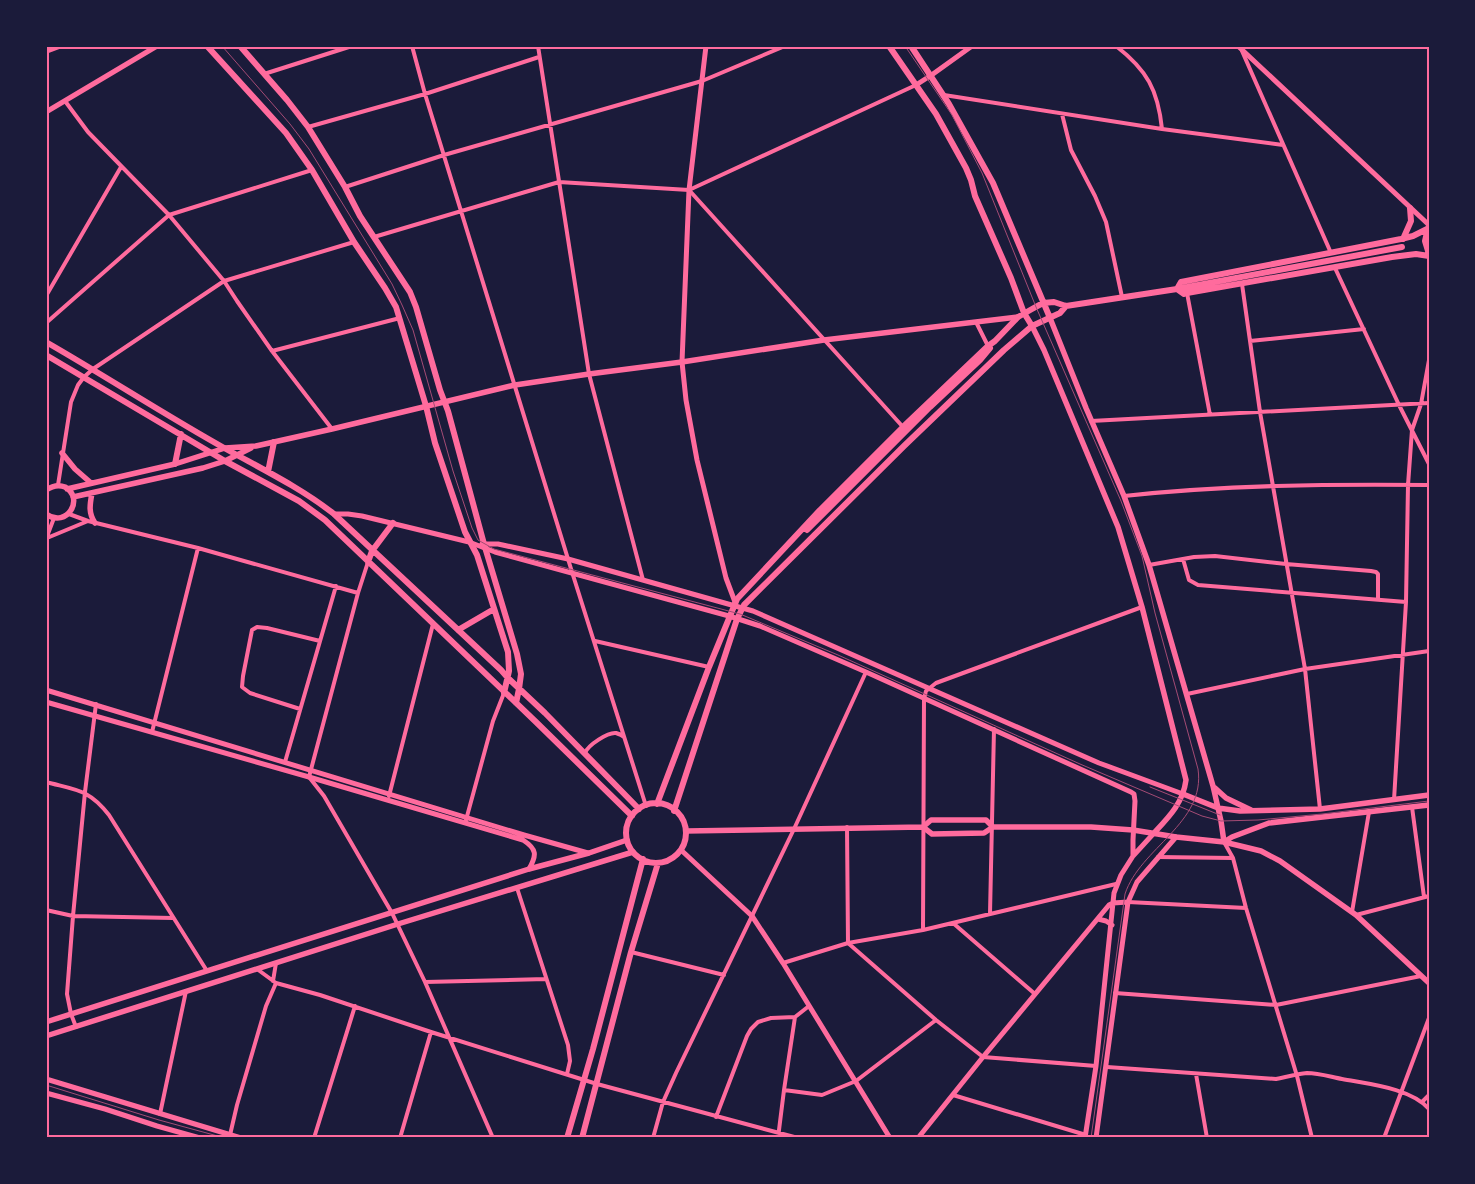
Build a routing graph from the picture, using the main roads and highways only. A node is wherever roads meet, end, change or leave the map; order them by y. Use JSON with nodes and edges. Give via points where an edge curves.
{"nodes":[{"id":1,"x":207,"y":46,"type":"edge"},
{"id":2,"x":240,"y":46,"type":"edge"},
{"id":3,"x":889,"y":46,"type":"edge"},
{"id":4,"x":911,"y":46,"type":"edge"},
{"id":5,"x":1410,"y":208,"type":"road end"},
{"id":6,"x":1428,"y":227,"type":"edge"},
{"id":7,"x":1403,"y":239,"type":"junction"},
{"id":8,"x":1402,"y":248,"type":"dead end"},
{"id":9,"x":1429,"y":255,"type":"edge"},
{"id":10,"x":1178,"y":289,"type":"junction"},
{"id":11,"x":1043,"y":303,"type":"junction"},
{"id":12,"x":1066,"y":306,"type":"junction"},
{"id":13,"x":1024,"y":313,"type":"junction"},
{"id":14,"x":1018,"y":317,"type":"junction"},
{"id":15,"x":1050,"y":318,"type":"junction"},
{"id":16,"x":1032,"y":326,"type":"junction"},
{"id":17,"x":995,"y":341,"type":"junction"},
{"id":18,"x":46,"y":342,"type":"edge"},
{"id":19,"x":1004,"y":350,"type":"junction"},
{"id":20,"x":46,"y":355,"type":"edge"},
{"id":21,"x":444,"y":401,"type":"junction"},
{"id":22,"x":426,"y":406,"type":"junction"},
{"id":23,"x":181,"y":434,"type":"junction"},
{"id":24,"x":274,"y":442,"type":"junction"},
{"id":25,"x":256,"y":446,"type":"junction"},
{"id":26,"x":225,"y":448,"type":"junction"},
{"id":27,"x":62,"y":453,"type":"road end"},
{"id":28,"x":212,"y":453,"type":"junction"},
{"id":29,"x":237,"y":455,"type":"junction"},
{"id":30,"x":225,"y":460,"type":"junction"},
{"id":31,"x":175,"y":464,"type":"junction"},
{"id":32,"x":268,"y":472,"type":"junction"},
{"id":33,"x":91,"y":483,"type":"junction"},
{"id":34,"x":68,"y":489,"type":"junction"},
{"id":35,"x":46,"y":490,"type":"edge"},
{"id":36,"x":92,"y":493,"type":"junction"},
{"id":37,"x":73,"y":498,"type":"junction"},
{"id":38,"x":46,"y":514,"type":"edge"},
{"id":39,"x":95,"y":523,"type":"road end"},
{"id":40,"x":393,"y":523,"type":"road end"},
{"id":41,"x":372,"y":551,"type":"junction"},
{"id":42,"x":368,"y":562,"type":"junction"},
{"id":43,"x":494,"y":609,"type":"junction"},
{"id":44,"x":458,"y":630,"type":"junction"},
{"id":45,"x":508,"y":678,"type":"junction"},
{"id":46,"x":519,"y":689,"type":"junction"},
{"id":47,"x":504,"y":693,"type":"junction"},
{"id":48,"x":516,"y":703,"type":"junction"},
{"id":49,"x":1213,"y":786,"type":"junction"},
{"id":50,"x":1183,"y":794,"type":"junction"},
{"id":51,"x":1429,"y":795,"type":"edge"},
{"id":52,"x":657,"y":804,"type":"junction"},
{"id":53,"x":1429,"y":805,"type":"edge"},
{"id":54,"x":642,"y":807,"type":"junction"},
{"id":55,"x":1218,"y":808,"type":"junction"},
{"id":56,"x":674,"y":811,"type":"junction"},
{"id":57,"x":1253,"y":811,"type":"junction"},
{"id":58,"x":632,"y":816,"type":"junction"},
{"id":59,"x":923,"y":827,"type":"junction"},
{"id":60,"x":993,"y":827,"type":"junction"},
{"id":61,"x":686,"y":830,"type":"junction"},
{"id":62,"x":1154,"y":833,"type":"junction"},
{"id":63,"x":628,"y":840,"type":"junction"},
{"id":64,"x":1224,"y":842,"type":"junction"},
{"id":65,"x":634,"y":852,"type":"junction"},
{"id":66,"x":642,"y":859,"type":"junction"},
{"id":67,"x":658,"y":863,"type":"junction"},
{"id":68,"x":1429,"y":983,"type":"edge"},
{"id":69,"x":46,"y":1022,"type":"edge"},
{"id":70,"x":46,"y":1036,"type":"edge"},
{"id":71,"x":567,"y":1138,"type":"edge"},
{"id":72,"x":582,"y":1138,"type":"edge"}],
"edges":[{"from":1,"to":22,"type":"main road","via":[[286,134],[385,288],[400,318]]},
{"from":2,"to":21,"type":"main road","via":[[308,127],[414,300]]},
{"from":3,"to":13,"type":"main road","via":[[936,114],[966,168],[974,196]]},
{"from":4,"to":11,"type":"main road","via":[[944,95],[993,183]]},
{"from":5,"to":7,"type":"main road","via":[[1410,221]]},
{"from":6,"to":7,"type":"main road"},
{"from":6,"to":9,"type":"main road","via":[[1425,241]]},
{"from":7,"to":10,"type":"main road","via":[[1181,282]]},
{"from":8,"to":10,"type":"main road"},
{"from":9,"to":10,"type":"main road","via":[[1416,254],[1184,294]]},
{"from":10,"to":12,"type":"main road"},
{"from":11,"to":12,"type":"main road"},
{"from":11,"to":13,"type":"main road"},
{"from":11,"to":15,"type":"main road"},
{"from":12,"to":15,"type":"main road"},
{"from":13,"to":14,"type":"main road"},
{"from":13,"to":16,"type":"main road"},
{"from":14,"to":17,"type":"main road"},
{"from":14,"to":21,"type":"main road","via":[[824,340],[589,374],[515,385]]},
{"from":15,"to":16,"type":"main road"},
{"from":15,"to":49,"type":"main road","via":[[1149,565]]},
{"from":16,"to":19,"type":"main road"},
{"from":16,"to":50,"type":"main road","via":[[1118,527],[1186,780]]},
{"from":17,"to":19,"type":"main road","via":[[980,360],[765,576],[989,358]]},
{"from":17,"to":52,"type":"main road","via":[[814,516],[734,603]]},
{"from":18,"to":26,"type":"main road"},
{"from":19,"to":56,"type":"main road","via":[[742,608]]},
{"from":20,"to":23,"type":"main road"},
{"from":21,"to":22,"type":"main road"},
{"from":21,"to":46,"type":"main road","via":[[517,654],[521,674]]},
{"from":22,"to":24,"type":"main road"},
{"from":22,"to":43,"type":"main road","via":[[464,532],[477,556]]},
{"from":23,"to":28,"type":"main road"},
{"from":23,"to":31,"type":"main road"},
{"from":24,"to":25,"type":"main road"},
{"from":24,"to":32,"type":"main road"},
{"from":25,"to":26,"type":"main road"},
{"from":25,"to":29,"type":"main road"},
{"from":26,"to":28,"type":"main road"},
{"from":26,"to":29,"type":"main road"},
{"from":27,"to":33,"type":"main road"},
{"from":28,"to":30,"type":"main road"},
{"from":28,"to":31,"type":"main road"},
{"from":29,"to":30,"type":"main road"},
{"from":29,"to":32,"type":"main road"},
{"from":30,"to":36,"type":"main road"},
{"from":30,"to":42,"type":"main road","via":[[299,501],[325,520]]},
{"from":31,"to":33,"type":"main road"},
{"from":32,"to":41,"type":"main road","via":[[324,506]]},
{"from":33,"to":34,"type":"main road"},
{"from":34,"to":35,"type":"main road","via":[[58,485]]},
{"from":34,"to":37,"type":"main road"},
{"from":36,"to":37,"type":"main road"},
{"from":36,"to":39,"type":"main road","via":[[90,512]]},
{"from":37,"to":38,"type":"main road","via":[[69,514],[54,518]]},
{"from":40,"to":41,"type":"main road"},
{"from":41,"to":42,"type":"main road"},
{"from":41,"to":44,"type":"main road"},
{"from":42,"to":47,"type":"main road"},
{"from":43,"to":44,"type":"main road"},
{"from":43,"to":45,"type":"main road","via":[[508,652]]},
{"from":44,"to":45,"type":"main road"},
{"from":45,"to":46,"type":"main road"},
{"from":45,"to":47,"type":"main road"},
{"from":46,"to":48,"type":"main road"},
{"from":46,"to":54,"type":"main road"},
{"from":47,"to":48,"type":"main road"},
{"from":48,"to":58,"type":"main road"},
{"from":49,"to":55,"type":"main road"},
{"from":49,"to":57,"type":"main road","via":[[1226,798]]},
{"from":50,"to":55,"type":"main road"},
{"from":50,"to":62,"type":"main road","via":[[1180,803]]},
{"from":51,"to":57,"type":"main road","via":[[1320,809]]},
{"from":52,"to":54,"type":"main road"},
{"from":52,"to":56,"type":"main road"},
{"from":53,"to":64,"type":"main road","via":[[1269,823]]},
{"from":54,"to":58,"type":"main road"},
{"from":55,"to":57,"type":"main road"},
{"from":55,"to":64,"type":"main road"},
{"from":56,"to":61,"type":"main road"},
{"from":58,"to":63,"type":"main road","via":[[627,829]]},
{"from":59,"to":60,"type":"main road","via":[[932,834],[984,833]]},
{"from":59,"to":60,"type":"main road","via":[[931,820],[986,820]]},
{"from":59,"to":61,"type":"main road"},
{"from":60,"to":62,"type":"main road","via":[[1091,826]]},
{"from":61,"to":67,"type":"main road","via":[[680,850],[669,860]]},
{"from":62,"to":64,"type":"main road"},
{"from":63,"to":65,"type":"main road"},
{"from":63,"to":69,"type":"main road"},
{"from":64,"to":68,"type":"main road","via":[[1270,855],[1354,914]]},
{"from":65,"to":66,"type":"main road"},
{"from":65,"to":70,"type":"main road"},
{"from":66,"to":67,"type":"main road"},
{"from":66,"to":71,"type":"main road"},
{"from":67,"to":72,"type":"main road"}]}
